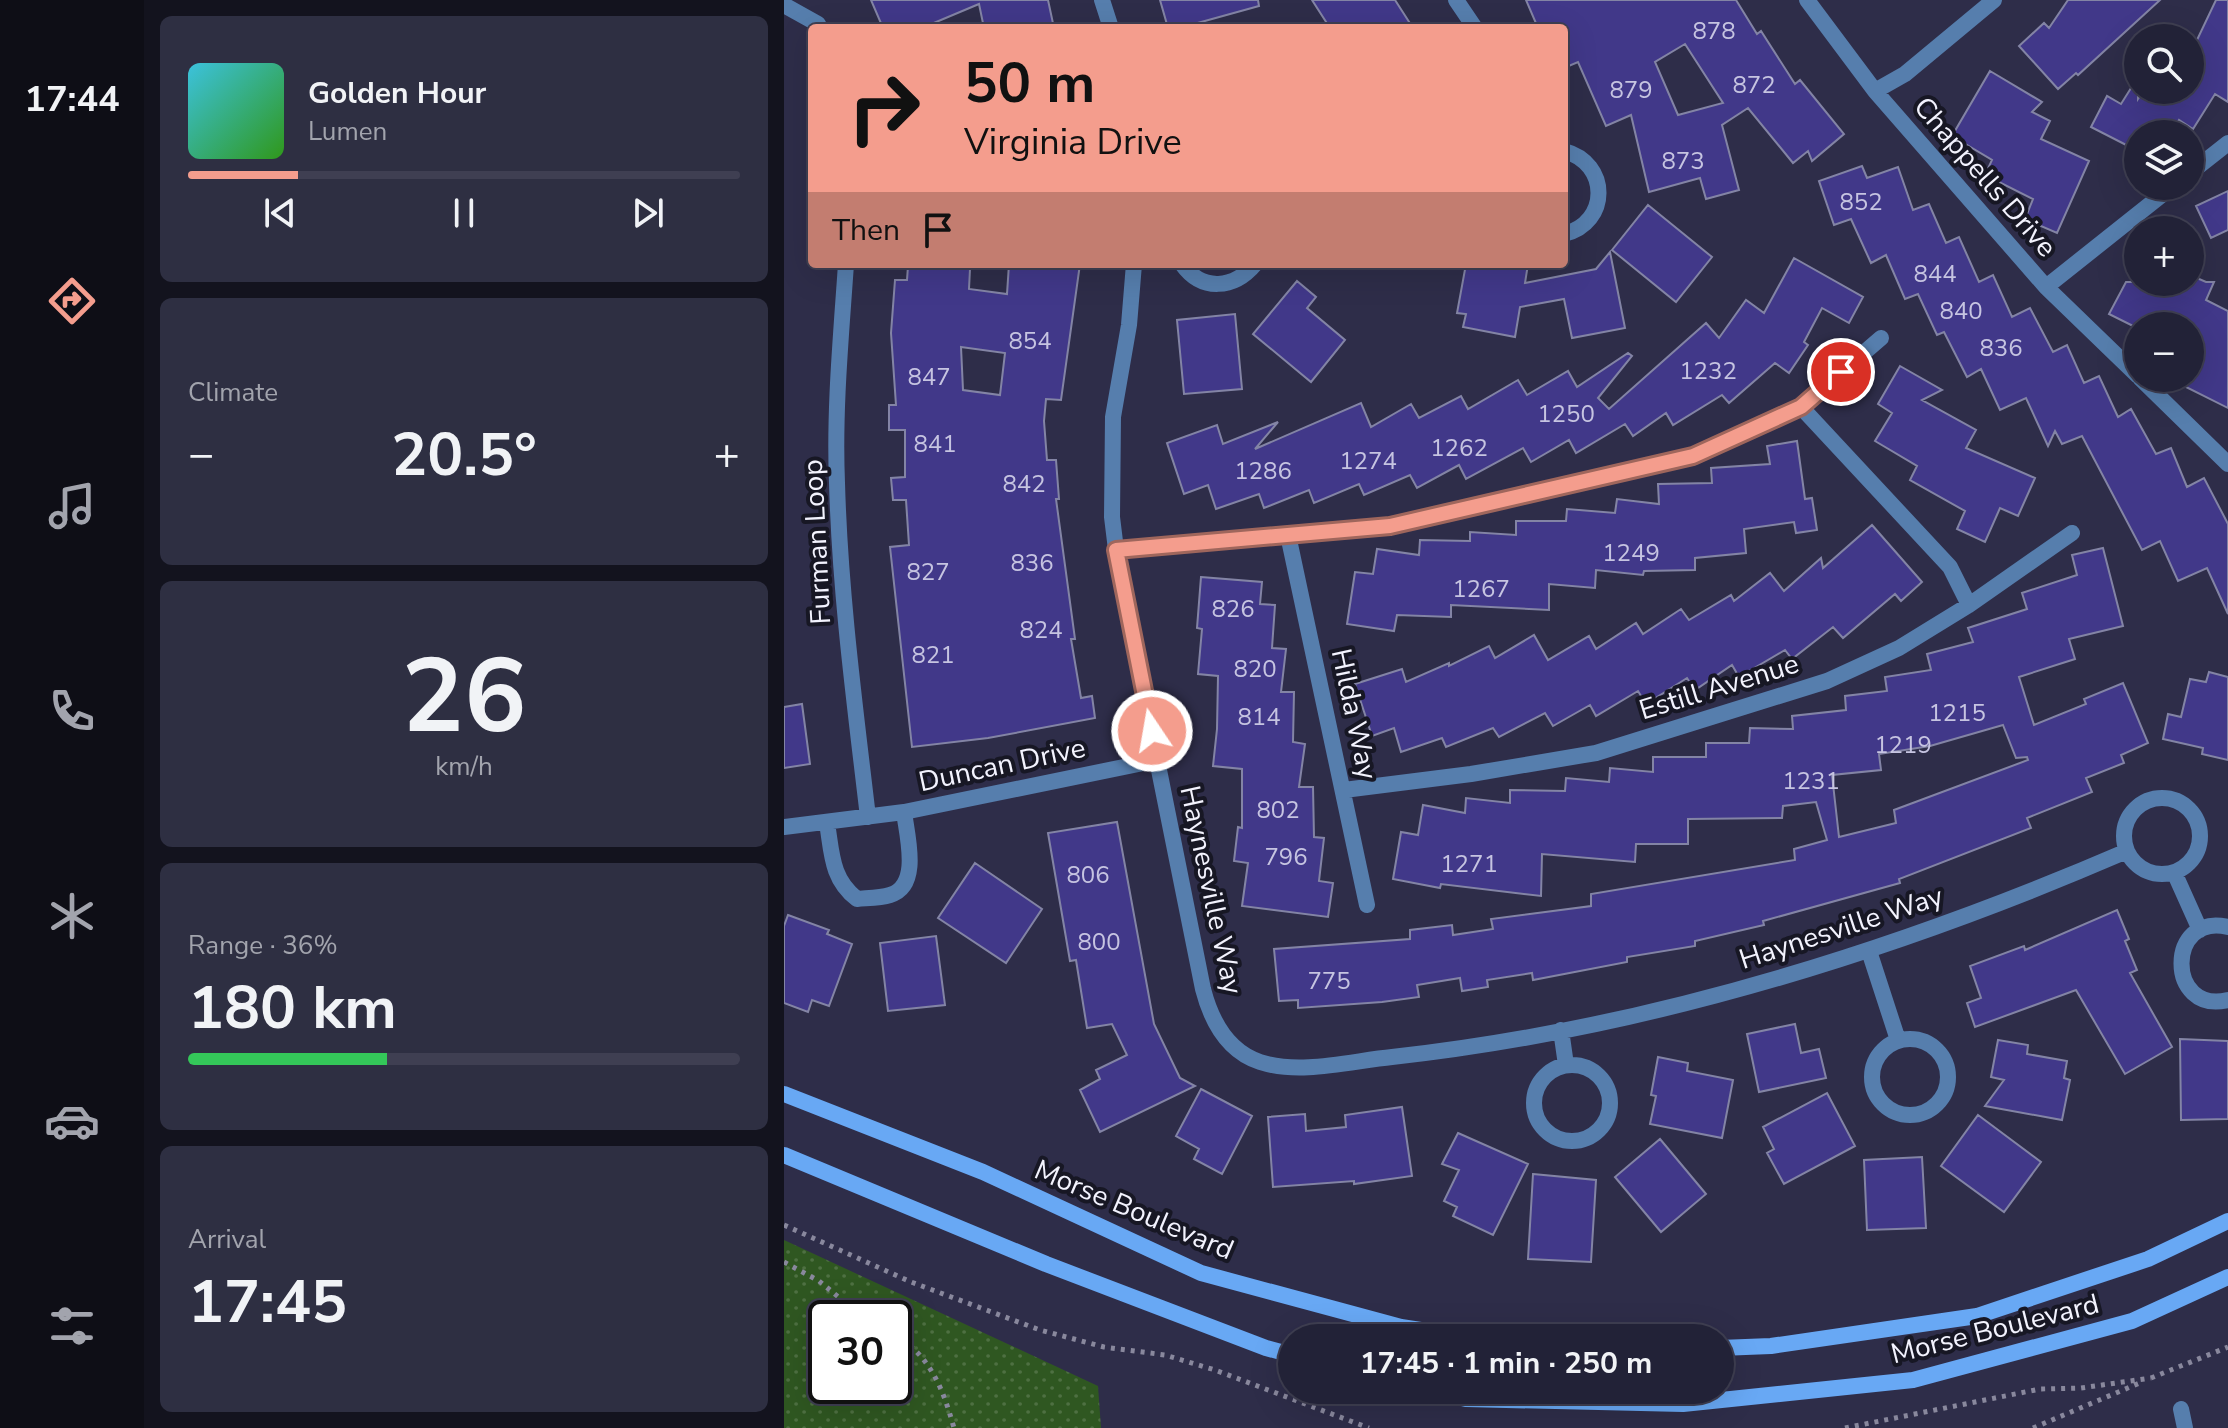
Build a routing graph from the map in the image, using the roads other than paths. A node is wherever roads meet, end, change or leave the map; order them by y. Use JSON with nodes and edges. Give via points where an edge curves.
{"nodes":[{"id":1,"x":1102,"y":0,"type":"edge"},
{"id":2,"x":1456,"y":0,"type":"edge"},
{"id":3,"x":1807,"y":0,"type":"edge"},
{"id":4,"x":1994,"y":0,"type":"edge"},
{"id":5,"x":784,"y":5,"type":"edge"},
{"id":6,"x":818,"y":24,"type":"edge"},
{"id":7,"x":1110,"y":24,"type":"edge"},
{"id":8,"x":1472,"y":24,"type":"edge"},
{"id":9,"x":1875,"y":91,"type":"junction"},
{"id":10,"x":2228,"y":143,"type":"edge"},
{"id":11,"x":1568,"y":152,"type":"edge"},
{"id":12,"x":2204,"y":162,"type":"edge"},
{"id":13,"x":2155,"y":200,"type":"edge"},
{"id":14,"x":1568,"y":232,"type":"edge"},
{"id":15,"x":846,"y":268,"type":"edge"},
{"id":16,"x":1134,"y":268,"type":"edge"},
{"id":17,"x":1185,"y":268,"type":"edge"},
{"id":18,"x":1252,"y":268,"type":"edge"},
{"id":19,"x":2046,"y":287,"type":"junction"},
{"id":20,"x":1881,"y":338,"type":"dead end"},
{"id":21,"x":2124,"y":362,"type":"edge"},
{"id":22,"x":2154,"y":392,"type":"edge"},
{"id":23,"x":1801,"y":407,"type":"junction"},
{"id":24,"x":2228,"y":464,"type":"edge"},
{"id":25,"x":2072,"y":533,"type":"dead end"},
{"id":26,"x":1288,"y":535,"type":"junction"},
{"id":27,"x":1116,"y":550,"type":"junction"},
{"id":28,"x":1969,"y":605,"type":"junction"},
{"id":29,"x":1158,"y":760,"type":"junction"},
{"id":30,"x":1344,"y":790,"type":"junction"},
{"id":31,"x":904,"y":812,"type":"junction"},
{"id":32,"x":868,"y":817,"type":"junction"},
{"id":33,"x":827,"y":823,"type":"junction"},
{"id":34,"x":784,"y":827,"type":"edge"},
{"id":35,"x":2127,"y":851,"type":"junction"},
{"id":36,"x":2174,"y":872,"type":"junction"},
{"id":37,"x":1367,"y":905,"type":"dead end"},
{"id":38,"x":2228,"y":927,"type":"edge"},
{"id":39,"x":2200,"y":930,"type":"junction"},
{"id":40,"x":1869,"y":951,"type":"junction"},
{"id":41,"x":2228,"y":1000,"type":"edge"},
{"id":42,"x":1561,"y":1030,"type":"junction"},
{"id":43,"x":1898,"y":1040,"type":"junction"},
{"id":44,"x":1566,"y":1065,"type":"junction"},
{"id":45,"x":784,"y":1094,"type":"edge"},
{"id":46,"x":784,"y":1155,"type":"edge"},
{"id":47,"x":2228,"y":1221,"type":"edge"},
{"id":48,"x":2228,"y":1277,"type":"edge"},
{"id":49,"x":1390,"y":1324,"type":"edge"},
{"id":50,"x":1734,"y":1347,"type":"edge"},
{"id":51,"x":1278,"y":1351,"type":"edge"},
{"id":52,"x":1734,"y":1399,"type":"edge"},
{"id":53,"x":2181,"y":1409,"type":"dead end"},
{"id":54,"x":2185,"y":1428,"type":"edge"}],
"edges":[{"from":1,"to":7,"type":"street"},
{"from":2,"to":8,"type":"street"},
{"from":3,"to":9,"type":"street","name":"Chappells Drive"},
{"from":4,"to":9,"type":"street","via":[[1905,74]]},
{"from":5,"to":6,"type":"street"},
{"from":9,"to":19,"type":"street","name":"Chappells Drive"},
{"from":10,"to":12,"type":"street"},
{"from":11,"to":14,"type":"street","via":[[1586,162],[1599,188],[1591,217]]},
{"from":13,"to":19,"type":"street"},
{"from":15,"to":32,"type":"street","name":"Furman Loop","via":[[837,482]]},
{"from":16,"to":27,"type":"street","name":"Haynesville Way","via":[[1113,417]]},
{"from":17,"to":18,"type":"street","via":[[1206,284],[1220,285]]},
{"from":19,"to":21,"type":"street","name":"Chappells Drive"},
{"from":20,"to":23,"type":"street"},
{"from":22,"to":24,"type":"street","name":"Chappells Drive"},
{"from":23,"to":26,"type":"street","via":[[1693,456],[1390,526]]},
{"from":23,"to":28,"type":"street","via":[[1950,567]]},
{"from":25,"to":28,"type":"street","name":"Estill Avenue"},
{"from":26,"to":27,"type":"street"},
{"from":26,"to":30,"type":"street","name":"Hilda Way"},
{"from":27,"to":29,"type":"street","name":"Haynesville Way"},
{"from":28,"to":30,"type":"street","name":"Estill Avenue","via":[[1899,648],[1827,681],[1596,753]]},
{"from":29,"to":31,"type":"street","name":"Duncan Drive"},
{"from":29,"to":42,"type":"street","name":"Haynesville Way","via":[[1211,1017],[1241,1052],[1270,1064],[1309,1066]]},
{"from":30,"to":37,"type":"street","name":"Hilda Way"},
{"from":31,"to":32,"type":"street","name":"Duncan Drive"},
{"from":31,"to":33,"type":"street","name":"Duncan Drive","via":[[910,866],[906,881],[893,895],[857,899],[844,889],[836,874]]},
{"from":32,"to":33,"type":"street","name":"Duncan Drive"},
{"from":33,"to":34,"type":"street","name":"Duncan Drive"},
{"from":35,"to":36,"type":"street","via":[[2152,873]]},
{"from":35,"to":36,"type":"street","via":[[2126,825],[2141,804],[2153,799],[2178,801],[2189,808],[2200,831],[2194,857]]},
{"from":35,"to":40,"type":"street","name":"Haynesville Way"},
{"from":36,"to":39,"type":"street"},
{"from":38,"to":39,"type":"street"},
{"from":39,"to":41,"type":"street","via":[[2182,949],[2182,975],[2198,996]]},
{"from":40,"to":42,"type":"street","name":"Haynesville Way"},
{"from":40,"to":43,"type":"street"},
{"from":42,"to":44,"type":"street"},
{"from":43,"to":43,"type":"street","via":[[1924,1041],[1943,1059],[1947,1085],[1933,1107],[1921,1113],[1887,1107],[1873,1088],[1874,1064]]},
{"from":44,"to":44,"type":"street","via":[[1592,1070],[1608,1090],[1608,1116],[1601,1128],[1578,1140],[1545,1129],[1535,1108],[1546,1075]]},
{"from":45,"to":49,"type":"main road","name":"Morse Boulevard","via":[[983,1172],[1201,1273]]},
{"from":46,"to":51,"type":"main road","via":[[1046,1264]]},
{"from":47,"to":50,"type":"main road","name":"Morse Boulevard","via":[[2148,1259],[1977,1316]]},
{"from":48,"to":52,"type":"main road","name":"Morse Boulevard","via":[[2132,1321],[1913,1380]]},
{"from":53,"to":54,"type":"street"}]}
